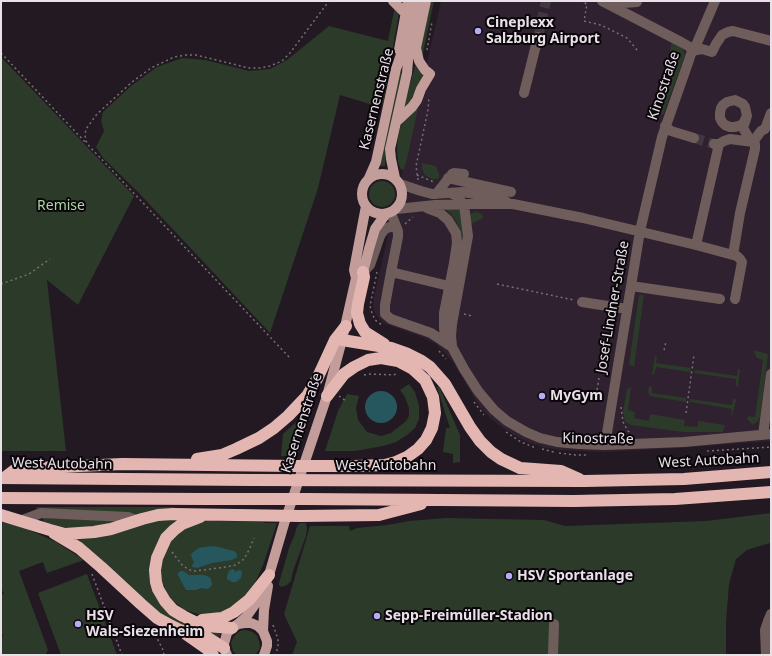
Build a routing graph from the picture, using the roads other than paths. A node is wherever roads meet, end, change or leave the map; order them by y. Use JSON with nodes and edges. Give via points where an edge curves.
{"nodes":[{"id":1,"x":393,"y":1,"type":"edge"},
{"id":2,"x":408,"y":1,"type":"edge"},
{"id":3,"x":417,"y":1,"type":"edge"},
{"id":4,"x":426,"y":1,"type":"edge"},
{"id":5,"x":602,"y":1,"type":"edge"},
{"id":6,"x":617,"y":1,"type":"edge"},
{"id":7,"x":715,"y":1,"type":"edge"},
{"id":8,"x":637,"y":2,"type":"dead end"},
{"id":9,"x":406,"y":14,"type":"junction"},
{"id":10,"x":411,"y":26,"type":"junction"},
{"id":11,"x":538,"y":37,"type":"tunnel mouth"},
{"id":12,"x":771,"y":41,"type":"edge"},
{"id":13,"x":416,"y":48,"type":"junction"},
{"id":14,"x":693,"y":51,"type":"junction"},
{"id":15,"x":396,"y":69,"type":"junction"},
{"id":16,"x":406,"y":73,"type":"junction"},
{"id":17,"x":524,"y":93,"type":"dead end"},
{"id":18,"x":771,"y":113,"type":"edge"},
{"id":19,"x":747,"y":116,"type":"dead end"},
{"id":20,"x":396,"y":122,"type":"junction"},
{"id":21,"x":665,"y":126,"type":"junction"},
{"id":22,"x":694,"y":138,"type":"tunnel mouth"},
{"id":23,"x":753,"y":142,"type":"junction"},
{"id":24,"x":464,"y":174,"type":"dead end"},
{"id":25,"x":369,"y":178,"type":"junction"},
{"id":26,"x":398,"y":181,"type":"junction"},
{"id":27,"x":446,"y":181,"type":"junction"},
{"id":28,"x":511,"y":192,"type":"dead end"},
{"id":29,"x":450,"y":193,"type":"junction"},
{"id":30,"x":436,"y":194,"type":"junction"},
{"id":31,"x":464,"y":204,"type":"junction"},
{"id":32,"x":513,"y":204,"type":"junction"},
{"id":33,"x":366,"y":206,"type":"junction"},
{"id":34,"x":420,"y":207,"type":"junction"},
{"id":35,"x":391,"y":212,"type":"junction"},
{"id":36,"x":398,"y":232,"type":"junction"},
{"id":37,"x":640,"y":232,"type":"junction"},
{"id":38,"x":696,"y":245,"type":"junction"},
{"id":39,"x":733,"y":255,"type":"junction"},
{"id":40,"x":391,"y":272,"type":"junction"},
{"id":41,"x":360,"y":275,"type":"junction"},
{"id":42,"x":449,"y":286,"type":"junction"},
{"id":43,"x":631,"y":286,"type":"junction"},
{"id":44,"x":735,"y":298,"type":"dead end"},
{"id":45,"x":720,"y":299,"type":"dead end"},
{"id":46,"x":582,"y":302,"type":"dead end"},
{"id":47,"x":627,"y":310,"type":"junction"},
{"id":48,"x":346,"y":326,"type":"junction"},
{"id":49,"x":451,"y":336,"type":"junction"},
{"id":50,"x":342,"y":340,"type":"junction"},
{"id":51,"x":452,"y":347,"type":"junction"},
{"id":52,"x":391,"y":348,"type":"junction"},
{"id":53,"x":771,"y":380,"type":"edge"},
{"id":54,"x":327,"y":396,"type":"junction"},
{"id":55,"x":767,"y":435,"type":"edge"},
{"id":56,"x":605,"y":445,"type":"junction"},
{"id":57,"x":178,"y":464,"type":"junction"},
{"id":58,"x":771,"y":472,"type":"edge"},
{"id":59,"x":2,"y":478,"type":"edge"},
{"id":60,"x":584,"y":481,"type":"junction"},
{"id":61,"x":771,"y":492,"type":"edge"},
{"id":62,"x":1,"y":498,"type":"edge"},
{"id":63,"x":436,"y":500,"type":"junction"},
{"id":64,"x":1,"y":515,"type":"edge"},
{"id":65,"x":205,"y":515,"type":"junction"},
{"id":66,"x":20,"y":520,"type":"junction"},
{"id":67,"x":137,"y":520,"type":"junction"},
{"id":68,"x":50,"y":530,"type":"junction"},
{"id":69,"x":269,"y":575,"type":"junction"},
{"id":70,"x":771,"y":614,"type":"edge"},
{"id":71,"x":192,"y":620,"type":"junction"},
{"id":72,"x":554,"y":624,"type":"dead end"},
{"id":73,"x":235,"y":626,"type":"junction"},
{"id":74,"x":180,"y":630,"type":"junction"},
{"id":75,"x":263,"y":631,"type":"junction"},
{"id":76,"x":226,"y":653,"type":"edge"},
{"id":77,"x":213,"y":655,"type":"edge"},
{"id":78,"x":264,"y":655,"type":"edge"},
{"id":79,"x":553,"y":655,"type":"edge"},
{"id":80,"x":766,"y":655,"type":"edge"}],
"edges":[{"from":1,"to":9,"type":"main road"},
{"from":2,"to":9,"type":"main road"},
{"from":3,"to":10,"type":"main road","name":"Kasernenstraße"},
{"from":4,"to":13,"type":"main road"},
{"from":5,"to":14,"type":"street","name":"Kinostraße","via":[[681,42]]},
{"from":6,"to":8,"type":"street"},
{"from":7,"to":14,"type":"street"},
{"from":9,"to":15,"type":"main road"},
{"from":10,"to":15,"type":"main road","name":"Kasernenstraße"},
{"from":10,"to":16,"type":"main road","name":"Kasernenstraße"},
{"from":11,"to":17,"type":"street"},
{"from":12,"to":14,"type":"street","via":[[733,31],[722,35],[712,52],[702,49]]},
{"from":13,"to":16,"type":"main road"},
{"from":13,"to":20,"type":"main road","via":[[419,60],[430,74],[412,106]]},
{"from":14,"to":21,"type":"street","name":"Kinostraße"},
{"from":15,"to":25,"type":"main road","name":"Kasernenstraße","via":[[376,162]]},
{"from":16,"to":20,"type":"main road","name":"Kasernenstraße"},
{"from":18,"to":23,"type":"street","via":[[765,129]]},
{"from":19,"to":23,"type":"street","via":[[743,128]]},
{"from":20,"to":26,"type":"main road","name":"Kasernenstraße","via":[[390,149]]},
{"from":21,"to":22,"type":"street","via":[[671,131]]},
{"from":21,"to":37,"type":"street","name":"Kinostraße"},
{"from":23,"to":38,"type":"street","via":[[730,139],[716,144]]},
{"from":23,"to":39,"type":"street","via":[[755,149]]},
{"from":24,"to":27,"type":"street","via":[[454,173]]},
{"from":25,"to":26,"type":"main road","via":[[382,174]]},
{"from":25,"to":33,"type":"main road","via":[[362,194]]},
{"from":26,"to":30,"type":"street","via":[[421,191]]},
{"from":26,"to":35,"type":"main road","via":[[403,198],[401,204]]},
{"from":27,"to":28,"type":"street"},
{"from":27,"to":30,"type":"street"},
{"from":29,"to":30,"type":"street"},
{"from":29,"to":31,"type":"street"},
{"from":29,"to":32,"type":"street","via":[[463,192],[500,198]]},
{"from":31,"to":32,"type":"street"},
{"from":31,"to":34,"type":"street"},
{"from":31,"to":49,"type":"street","via":[[468,236]]},
{"from":32,"to":37,"type":"street","name":"Josef-Lindner-Straße"},
{"from":33,"to":35,"type":"main road","via":[[374,213]]},
{"from":33,"to":41,"type":"main road","name":"Kasernenstraße","via":[[354,270]]},
{"from":34,"to":35,"type":"street"},
{"from":34,"to":42,"type":"street","via":[[440,213],[456,233],[457,243]]},
{"from":35,"to":36,"type":"street"},
{"from":35,"to":41,"type":"main road","name":"Kasernenstraße","via":[[375,229]]},
{"from":36,"to":40,"type":"street"},
{"from":36,"to":41,"type":"street","via":[[393,227],[384,230],[370,266]]},
{"from":37,"to":38,"type":"street"},
{"from":37,"to":43,"type":"street","name":"Josef-Lindner-Straße"},
{"from":38,"to":39,"type":"street"},
{"from":39,"to":44,"type":"street","via":[[742,262]]},
{"from":40,"to":42,"type":"street"},
{"from":40,"to":51,"type":"street","via":[[385,314],[391,319],[431,333]]},
{"from":41,"to":48,"type":"main road","name":"Kasernenstraße"},
{"from":41,"to":52,"type":"highway","via":[[364,277],[357,313],[360,324],[365,332]]},
{"from":42,"to":49,"type":"street","via":[[453,290],[448,328]]},
{"from":42,"to":51,"type":"street","via":[[444,328]]},
{"from":43,"to":45,"type":"street"},
{"from":43,"to":47,"type":"street","name":"Josef-Lindner-Straße"},
{"from":46,"to":47,"type":"street"},
{"from":47,"to":56,"type":"street","name":"Josef-Lindner-Straße"},
{"from":48,"to":50,"type":"main road","name":"Kasernenstraße"},
{"from":48,"to":57,"type":"highway","via":[[335,340],[318,379],[307,396],[274,428],[222,455]]},
{"from":49,"to":51,"type":"street"},
{"from":50,"to":52,"type":"highway"},
{"from":50,"to":54,"type":"main road","name":"Kasernenstraße"},
{"from":51,"to":56,"type":"street","via":[[478,391],[507,421],[540,438],[557,442]]},
{"from":52,"to":60,"type":"highway","via":[[408,354],[430,367],[445,384],[480,441],[501,459],[520,468],[561,471]]},
{"from":53,"to":55,"type":"street"},
{"from":54,"to":57,"type":"highway","via":[[344,374],[368,360],[381,358],[398,361],[414,369],[425,380],[433,396],[435,413],[432,428],[418,449],[407,457],[384,465]]},
{"from":54,"to":69,"type":"main road","name":"Kasernenstraße"},
{"from":55,"to":56,"type":"street"},
{"from":57,"to":59,"type":"highway","via":[[16,469]]},
{"from":58,"to":60,"type":"highway","name":"West Autobahn","via":[[684,479]]},
{"from":59,"to":60,"type":"highway","name":"West Autobahn"},
{"from":61,"to":63,"type":"highway","via":[[675,499]]},
{"from":62,"to":63,"type":"highway"},
{"from":63,"to":65,"type":"highway","via":[[379,516]]},
{"from":64,"to":66,"type":"highway"},
{"from":65,"to":67,"type":"highway","via":[[158,515]]},
{"from":65,"to":71,"type":"highway","via":[[182,524],[166,538],[157,558],[155,570],[158,589],[165,602],[173,610]]},
{"from":66,"to":67,"type":"street","via":[[41,513],[128,517]]},
{"from":66,"to":68,"type":"highway"},
{"from":67,"to":68,"type":"highway","via":[[94,532],[65,534]]},
{"from":68,"to":74,"type":"highway","via":[[78,548],[157,618]]},
{"from":69,"to":71,"type":"highway","via":[[249,600],[234,612],[222,618]]},
{"from":69,"to":73,"type":"main road","name":"Kasernenstraße","via":[[256,603],[246,617]]},
{"from":69,"to":75,"type":"main road","name":"Kasernenstraße"},
{"from":70,"to":80,"type":"street","via":[[765,630]]},
{"from":71,"to":73,"type":"highway","via":[[206,626]]},
{"from":72,"to":79,"type":"street"},
{"from":73,"to":75,"type":"main road","via":[[251,624]]},
{"from":73,"to":76,"type":"main road","name":"Kasernenstraße","via":[[225,637]]},
{"from":74,"to":76,"type":"highway","via":[[205,636]]},
{"from":74,"to":77,"type":"highway"},
{"from":75,"to":78,"type":"main road","name":"Kasernenstraße","via":[[267,641]]}]}
